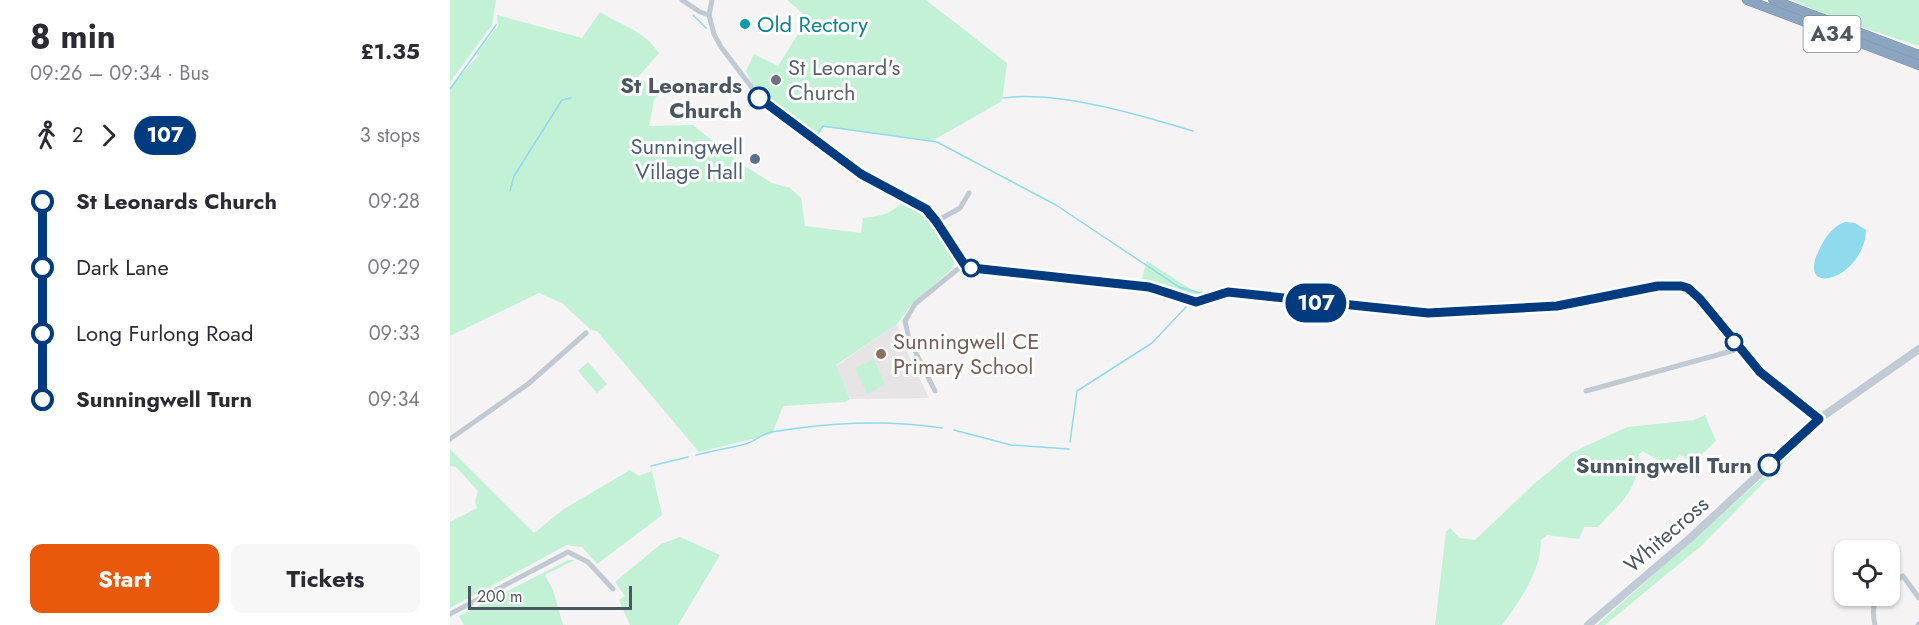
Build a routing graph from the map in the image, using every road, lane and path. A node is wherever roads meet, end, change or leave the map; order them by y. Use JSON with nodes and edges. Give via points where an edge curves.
{"nodes":[{"id":1,"x":682,"y":0,"type":"edge"},
{"id":2,"x":712,"y":0,"type":"edge"},
{"id":3,"x":1747,"y":0,"type":"edge"},
{"id":4,"x":1773,"y":0,"type":"edge"},
{"id":5,"x":709,"y":15,"type":"junction"},
{"id":6,"x":1919,"y":55,"type":"edge"},
{"id":7,"x":1919,"y":64,"type":"edge"},
{"id":8,"x":969,"y":193,"type":"dead end"},
{"id":9,"x":936,"y":221,"type":"junction"},
{"id":10,"x":964,"y":264,"type":"junction"},
{"id":11,"x":586,"y":333,"type":"dead end"},
{"id":12,"x":1739,"y":349,"type":"junction"},
{"id":13,"x":1919,"y":349,"type":"edge"},
{"id":14,"x":935,"y":391,"type":"dead end"},
{"id":15,"x":1586,"y":391,"type":"dead end"},
{"id":16,"x":1819,"y":419,"type":"junction"},
{"id":17,"x":450,"y":439,"type":"edge"},
{"id":18,"x":1900,"y":578,"type":"edge"},
{"id":19,"x":613,"y":589,"type":"dead end"},
{"id":20,"x":1919,"y":598,"type":"edge"},
{"id":21,"x":1875,"y":606,"type":"edge"},
{"id":22,"x":450,"y":614,"type":"edge"},
{"id":23,"x":1588,"y":625,"type":"edge"},
{"id":24,"x":1875,"y":625,"type":"edge"}],
"edges":[{"from":1,"to":5,"type":"street"},
{"from":2,"to":5,"type":"street"},
{"from":3,"to":7,"type":"highway","number":"A34"},
{"from":4,"to":6,"type":"highway","number":"A34"},
{"from":5,"to":9,"type":"street","via":[[721,47],[770,108],[861,174],[926,209]]},
{"from":8,"to":9,"type":"street","via":[[960,208]]},
{"from":9,"to":10,"type":"street"},
{"from":10,"to":12,"type":"street","via":[[1149,287],[1196,302],[1222,292],[1409,312],[1557,306],[1658,286],[1681,286],[1700,299]]},
{"from":10,"to":14,"type":"street","via":[[915,304],[905,321],[909,339]]},
{"from":11,"to":17,"type":"street","via":[[528,384]]},
{"from":12,"to":15,"type":"street"},
{"from":12,"to":16,"type":"street","via":[[1760,372]]},
{"from":13,"to":16,"type":"main road","name":"Whitecross"},
{"from":16,"to":23,"type":"main road","name":"Whitecross","via":[[1689,539]]},
{"from":18,"to":20,"type":"street","via":[[1903,576]]},
{"from":19,"to":22,"type":"street","via":[[588,562],[568,552]]},
{"from":21,"to":24,"type":"street"}]}
